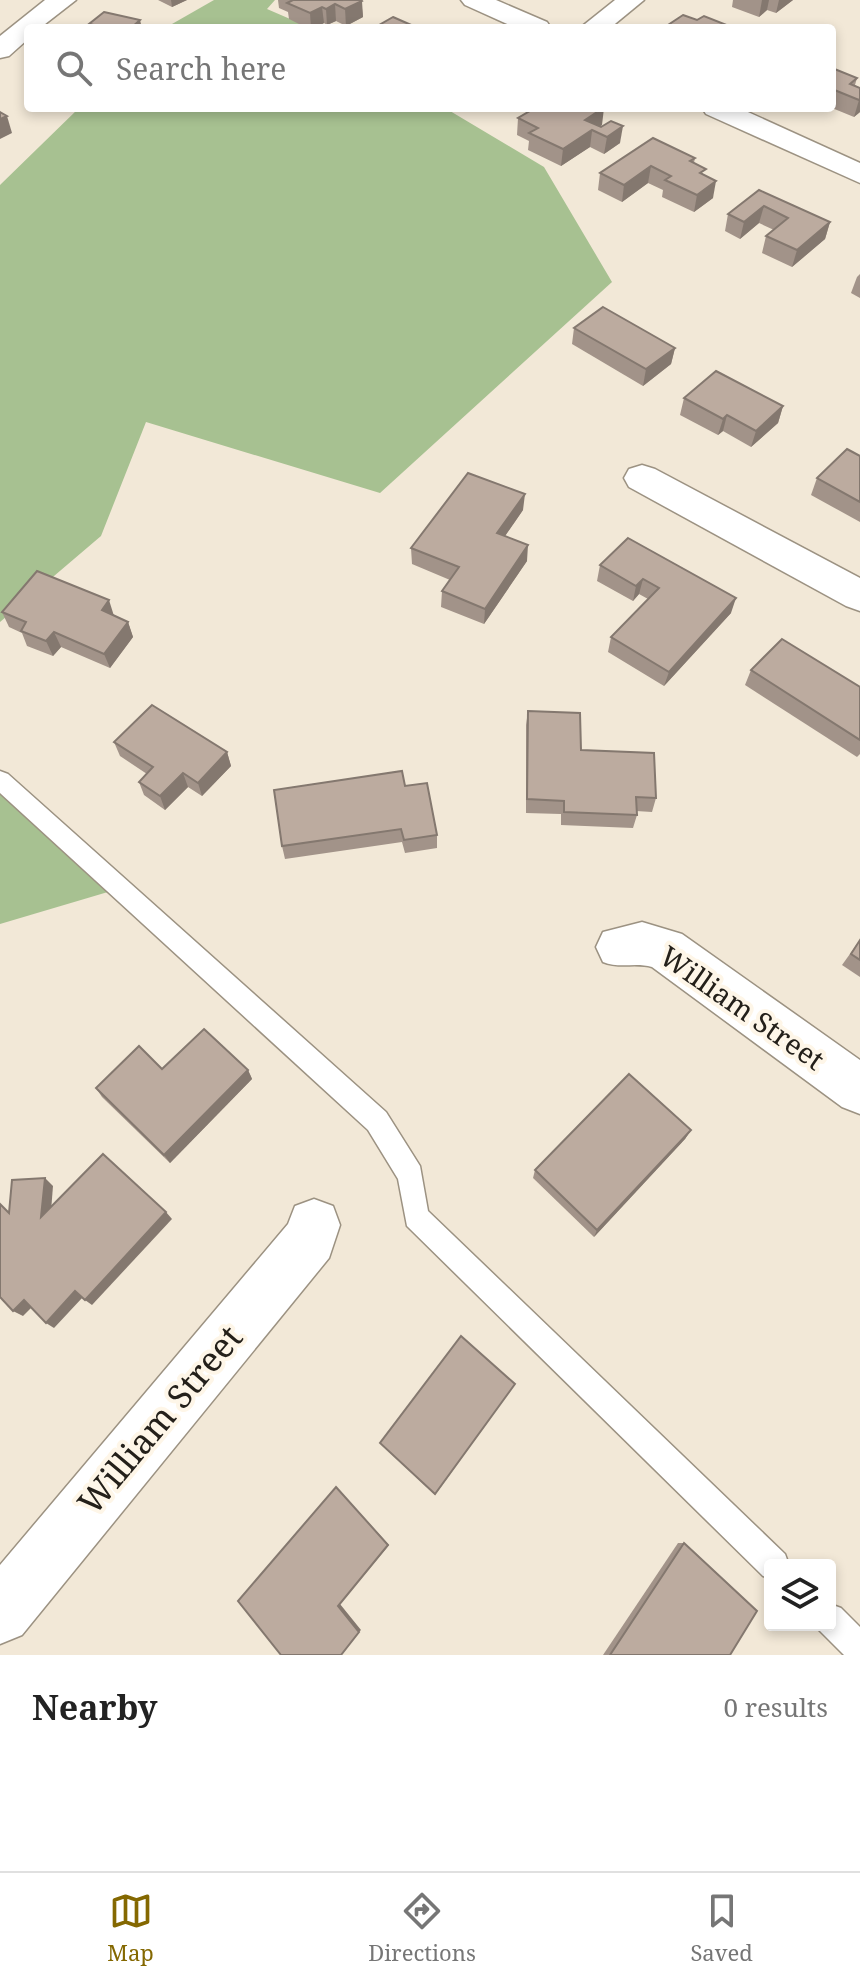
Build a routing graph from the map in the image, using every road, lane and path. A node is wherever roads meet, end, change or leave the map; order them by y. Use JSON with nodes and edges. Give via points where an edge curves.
{"nodes":[{"id":1,"x":63,"y":0,"type":"edge"},
{"id":2,"x":474,"y":0,"type":"edge"},
{"id":3,"x":631,"y":0,"type":"edge"},
{"id":4,"x":29,"y":24,"type":"edge"},
{"id":5,"x":529,"y":24,"type":"edge"},
{"id":6,"x":598,"y":24,"type":"edge"},
{"id":7,"x":24,"y":28,"type":"edge"},
{"id":8,"x":0,"y":50,"type":"edge"},
{"id":9,"x":725,"y":112,"type":"edge"},
{"id":10,"x":860,"y":174,"type":"edge"},
{"id":11,"x":642,"y":478,"type":"dead end"},
{"id":12,"x":860,"y":596,"type":"edge"},
{"id":13,"x":0,"y":780,"type":"edge"},
{"id":14,"x":619,"y":947,"type":"dead end"},
{"id":15,"x":860,"y":1090,"type":"edge"},
{"id":16,"x":314,"y":1225,"type":"dead end"},
{"id":17,"x":768,"y":1559,"type":"edge"},
{"id":18,"x":0,"y":1613,"type":"edge"},
{"id":19,"x":836,"y":1625,"type":"edge"},
{"id":20,"x":860,"y":1649,"type":"edge"}],
"edges":[{"from":1,"to":4,"type":"street"},
{"from":2,"to":5,"type":"street"},
{"from":3,"to":6,"type":"street"},
{"from":7,"to":8,"type":"street"},
{"from":9,"to":10,"type":"street"},
{"from":11,"to":12,"type":"street"},
{"from":13,"to":17,"type":"lane","via":[[377,1121],[411,1175],[416,1217]]},
{"from":14,"to":15,"type":"street","name":"William Street","via":[[642,943],[665,949]]},
{"from":16,"to":18,"type":"street","name":"William Street","via":[[310,1239]]},
{"from":19,"to":20,"type":"lane"}]}
